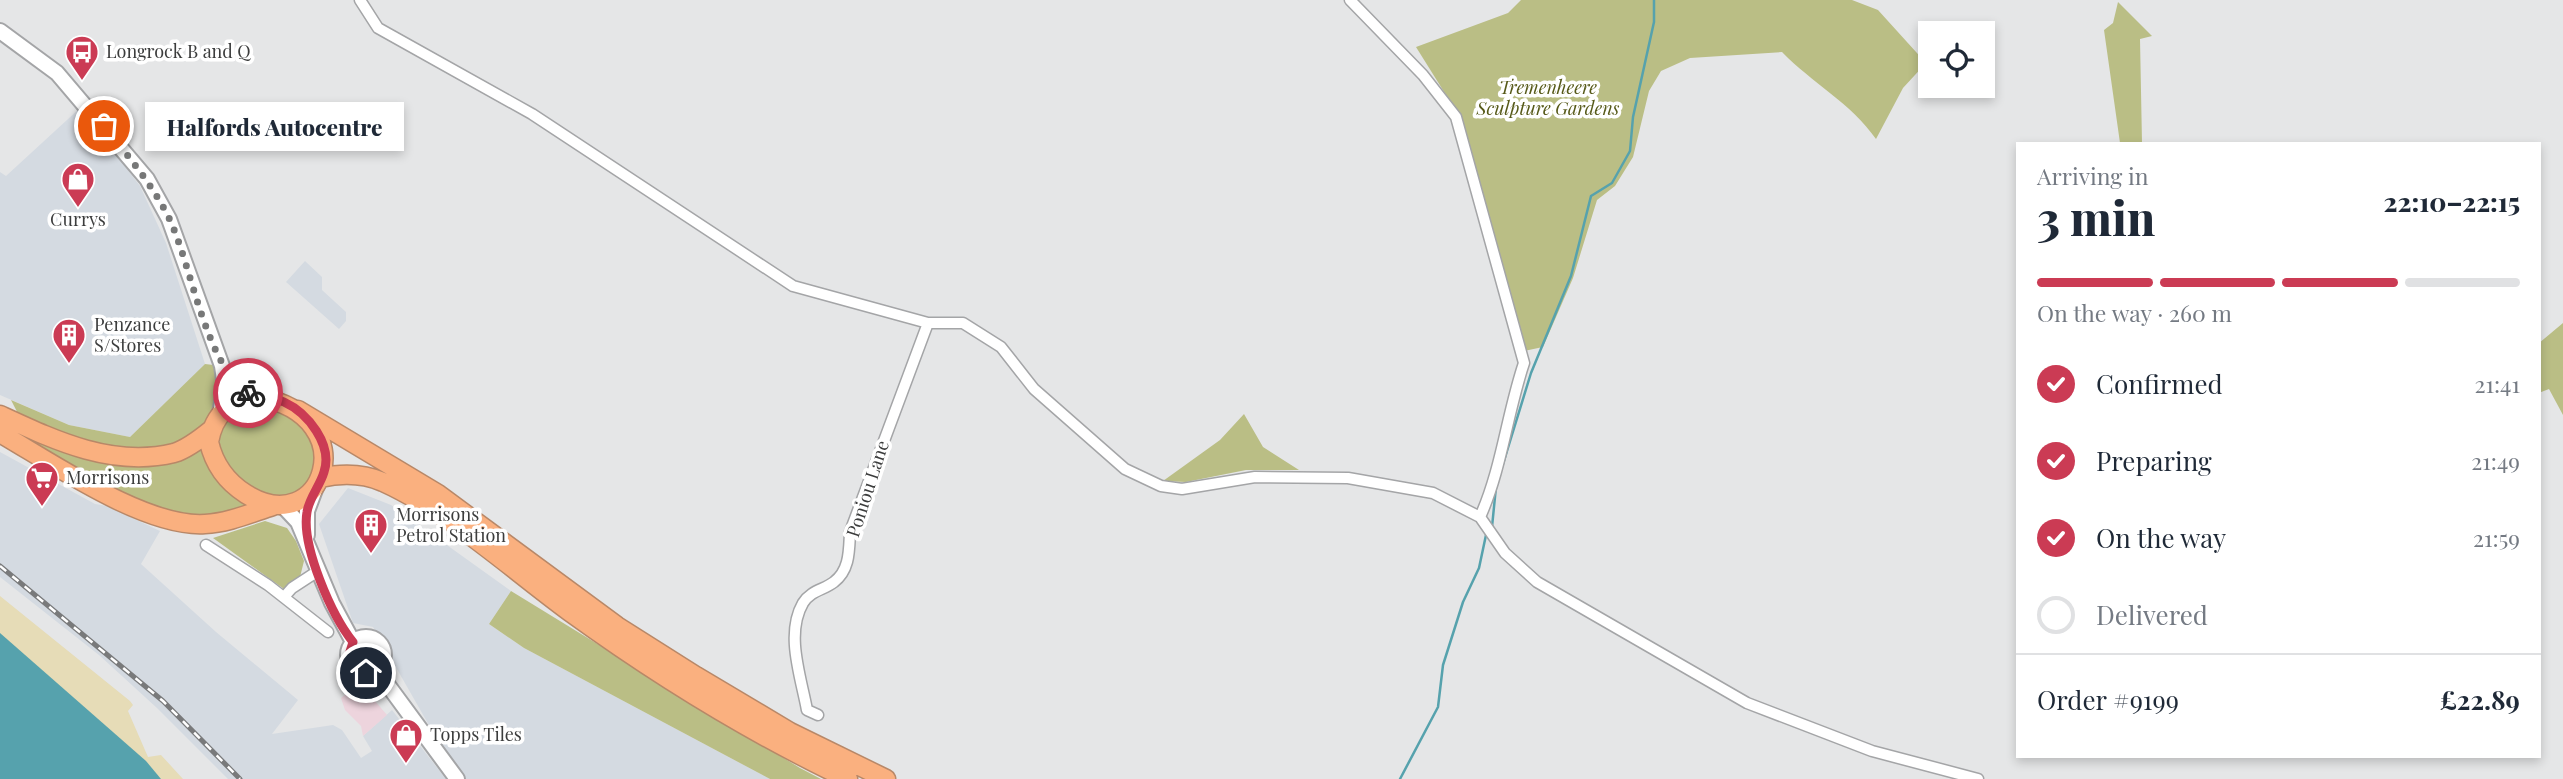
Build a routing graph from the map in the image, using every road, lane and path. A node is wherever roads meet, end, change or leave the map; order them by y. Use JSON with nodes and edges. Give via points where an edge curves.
{"nodes":[{"id":1,"x":360,"y":0,"type":"edge"},
{"id":2,"x":1350,"y":0,"type":"edge"},
{"id":3,"x":0,"y":31,"type":"edge"},
{"id":4,"x":928,"y":323,"type":"junction"},
{"id":5,"x":222,"y":366,"type":"junction"},
{"id":6,"x":260,"y":397,"type":"junction"},
{"id":7,"x":298,"y":410,"type":"junction"},
{"id":8,"x":220,"y":413,"type":"junction"},
{"id":9,"x":0,"y":415,"type":"edge"},
{"id":10,"x":211,"y":430,"type":"junction"},
{"id":11,"x":0,"y":433,"type":"edge"},
{"id":12,"x":319,"y":481,"type":"junction"},
{"id":13,"x":278,"y":505,"type":"junction"},
{"id":14,"x":1480,"y":517,"type":"junction"},
{"id":15,"x":306,"y":540,"type":"junction"},
{"id":16,"x":206,"y":545,"type":"dead end"},
{"id":17,"x":318,"y":571,"type":"junction"},
{"id":18,"x":284,"y":597,"type":"junction"},
{"id":19,"x":328,"y":632,"type":"dead end"},
{"id":20,"x":353,"y":642,"type":"junction"},
{"id":21,"x":376,"y":669,"type":"junction"},
{"id":22,"x":818,"y":715,"type":"dead end"},
{"id":23,"x":457,"y":779,"type":"edge"},
{"id":24,"x":848,"y":779,"type":"edge"},
{"id":25,"x":886,"y":779,"type":"edge"},
{"id":26,"x":1978,"y":779,"type":"edge"}],
"edges":[{"from":1,"to":4,"type":"street","via":[[378,28],[532,114],[793,286]]},
{"from":2,"to":14,"type":"street","via":[[1423,75],[1456,117],[1524,363]]},
{"from":3,"to":5,"type":"street","via":[[57,73],[147,179],[169,219]]},
{"from":4,"to":14,"type":"street","via":[[963,323],[1002,347],[1034,389],[1125,469],[1161,486],[1182,488],[1255,477],[1349,478],[1433,493]]},
{"from":4,"to":22,"type":"street","name":"Poniou Lane","via":[[850,532],[849,560],[835,581],[813,592],[798,615],[794,639],[807,710]]},
{"from":5,"to":6,"type":"street","via":[[238,386]]},
{"from":5,"to":8,"type":"street","via":[[225,387]]},
{"from":6,"to":7,"type":"highway"},
{"from":6,"to":8,"type":"highway","via":[[234,403]]},
{"from":7,"to":12,"type":"highway","via":[[316,429],[322,444],[325,460]]},
{"from":7,"to":25,"type":"highway","via":[[438,494],[617,626],[695,676],[790,732]]},
{"from":8,"to":10,"type":"highway"},
{"from":9,"to":10,"type":"highway","via":[[86,450],[121,456],[176,453]]},
{"from":10,"to":13,"type":"highway","via":[[212,456],[222,472],[237,488]]},
{"from":11,"to":13,"type":"highway","via":[[164,519],[206,524]]},
{"from":12,"to":13,"type":"highway","via":[[295,501]]},
{"from":12,"to":15,"type":"street","via":[[307,511]]},
{"from":12,"to":24,"type":"highway","via":[[341,473],[356,475],[407,495],[679,685]]},
{"from":13,"to":15,"type":"street","via":[[298,522]]},
{"from":14,"to":26,"type":"street","via":[[1505,553],[1537,582],[1747,703],[1872,751]]},
{"from":15,"to":17,"type":"street"},
{"from":16,"to":18,"type":"street"},
{"from":17,"to":18,"type":"street"},
{"from":17,"to":20,"type":"street"},
{"from":18,"to":19,"type":"street"},
{"from":20,"to":21,"type":"street","via":[[348,658],[351,666],[360,672]]},
{"from":20,"to":21,"type":"street","via":[[364,637],[380,645],[383,655]]},
{"from":21,"to":23,"type":"street"}]}
